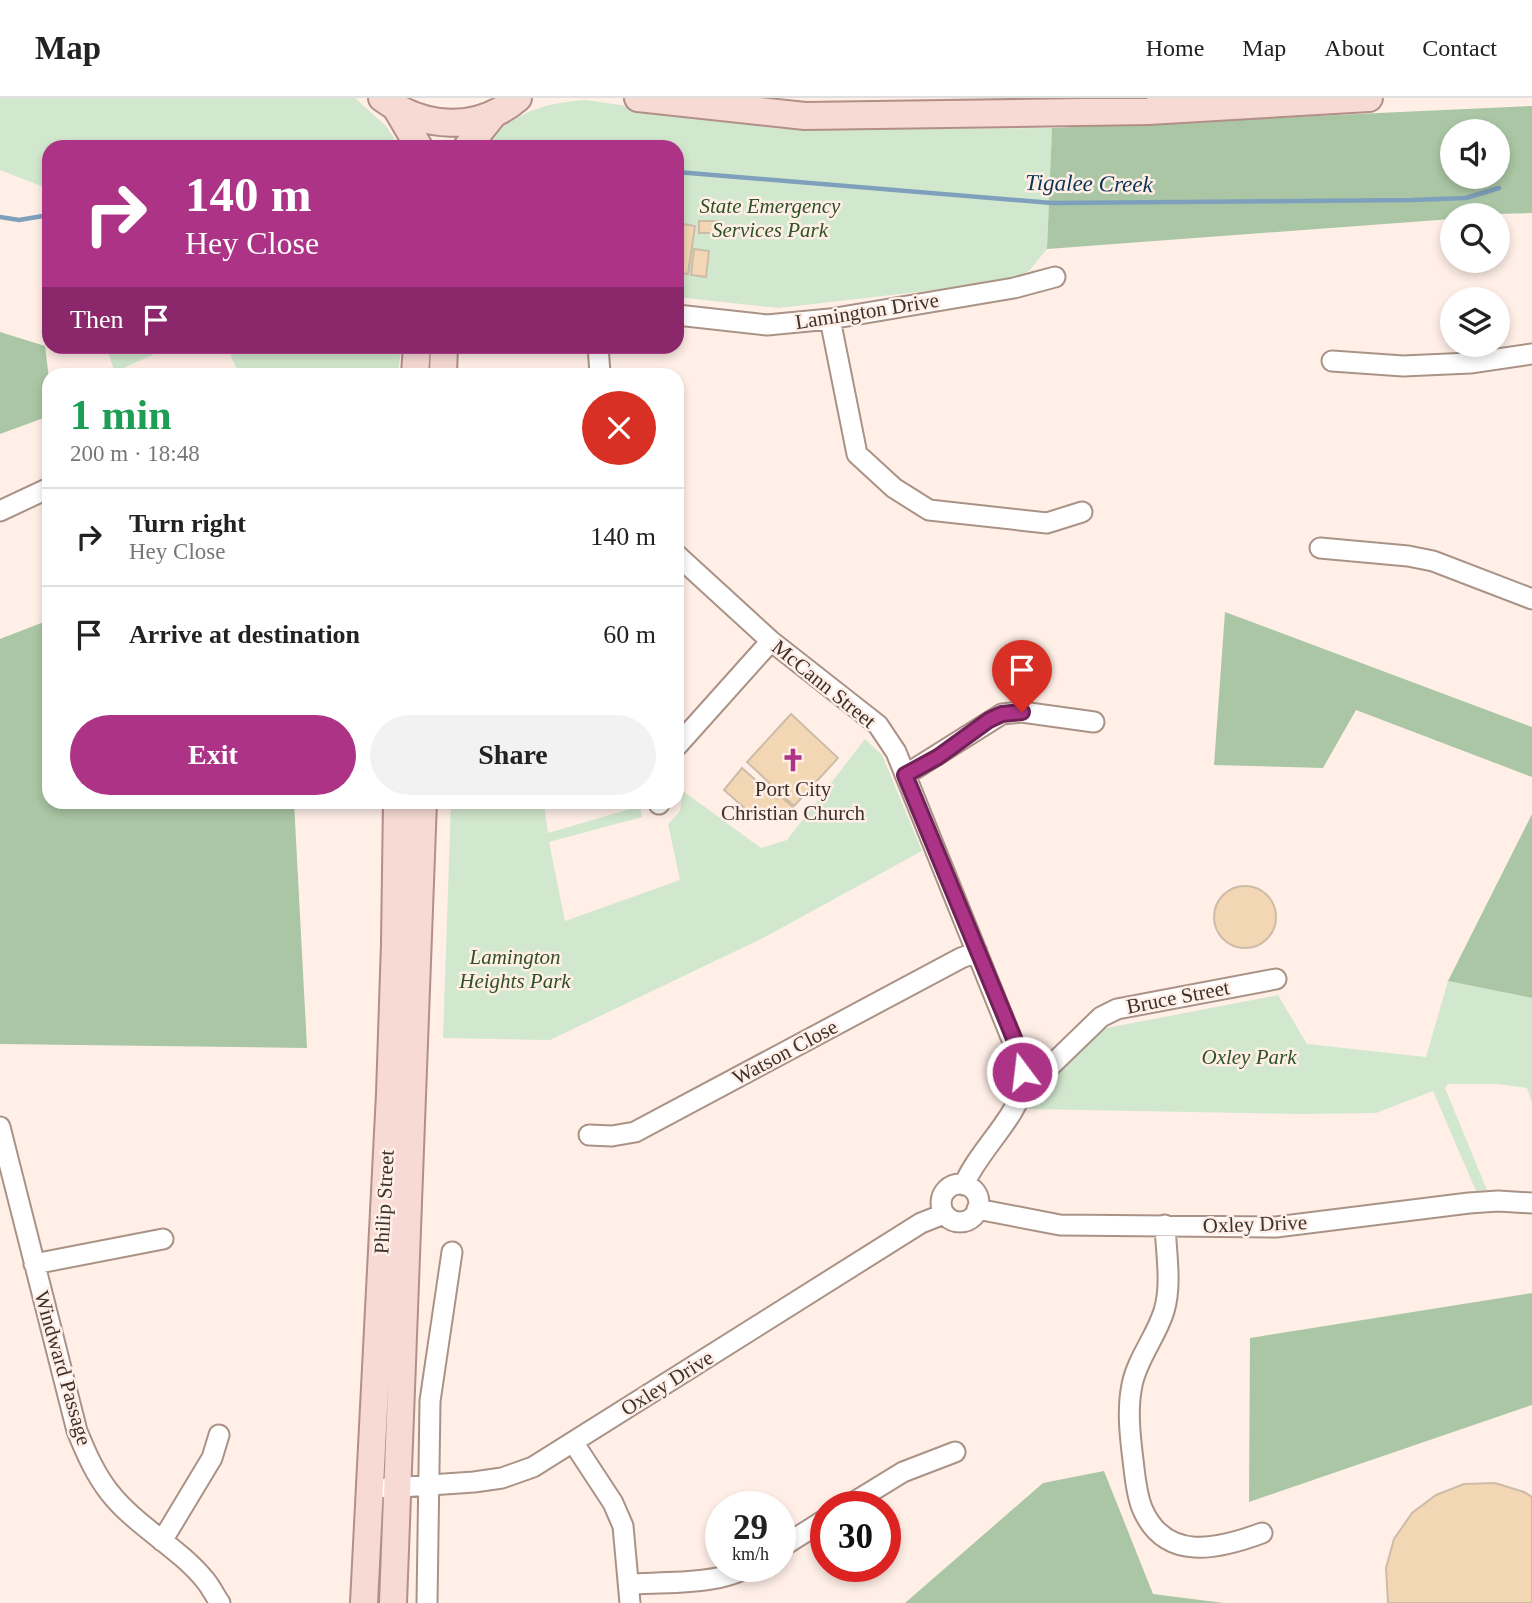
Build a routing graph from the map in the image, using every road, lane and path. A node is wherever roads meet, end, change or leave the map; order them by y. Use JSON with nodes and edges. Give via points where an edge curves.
{"nodes":[{"id":1,"x":518,"y":98,"type":"edge"},
{"id":2,"x":638,"y":98,"type":"edge"},
{"id":3,"x":1041,"y":98,"type":"edge"},
{"id":4,"x":1369,"y":98,"type":"edge"},
{"id":5,"x":389,"y":103,"type":"edge"},
{"id":6,"x":1148,"y":111,"type":"junction"},
{"id":7,"x":494,"y":114,"type":"junction"},
{"id":8,"x":416,"y":140,"type":"edge"},
{"id":9,"x":473,"y":140,"type":"edge"},
{"id":10,"x":1055,"y":276,"type":"dead end"},
{"id":11,"x":684,"y":316,"type":"edge"},
{"id":12,"x":830,"y":319,"type":"junction"},
{"id":13,"x":1532,"y":354,"type":"edge"},
{"id":14,"x":1332,"y":361,"type":"dead end"},
{"id":15,"x":42,"y":491,"type":"edge"},
{"id":16,"x":0,"y":511,"type":"edge"},
{"id":17,"x":1082,"y":512,"type":"dead end"},
{"id":18,"x":1320,"y":548,"type":"dead end"},
{"id":19,"x":684,"y":561,"type":"edge"},
{"id":20,"x":1532,"y":599,"type":"edge"},
{"id":21,"x":771,"y":641,"type":"junction"},
{"id":22,"x":1094,"y":722,"type":"dead end"},
{"id":23,"x":684,"y":738,"type":"edge"},
{"id":24,"x":905,"y":775,"type":"junction"},
{"id":25,"x":397,"y":809,"type":"edge"},
{"id":26,"x":424,"y":809,"type":"edge"},
{"id":27,"x":977,"y":952,"type":"junction"},
{"id":28,"x":1276,"y":979,"type":"dead end"},
{"id":29,"x":1023,"y":1084,"type":"junction"},
{"id":30,"x":0,"y":1127,"type":"edge"},
{"id":31,"x":589,"y":1135,"type":"dead end"},
{"id":32,"x":964,"y":1185,"type":"junction"},
{"id":33,"x":1532,"y":1203,"type":"edge"},
{"id":34,"x":977,"y":1209,"type":"junction"},
{"id":35,"x":944,"y":1214,"type":"junction"},
{"id":36,"x":1165,"y":1225,"type":"junction"},
{"id":37,"x":163,"y":1239,"type":"dead end"},
{"id":38,"x":452,"y":1252,"type":"dead end"},
{"id":39,"x":34,"y":1264,"type":"junction"},
{"id":40,"x":219,"y":1435,"type":"dead end"},
{"id":41,"x":573,"y":1442,"type":"junction"},
{"id":42,"x":954,"y":1451,"type":"dead end"},
{"id":43,"x":428,"y":1487,"type":"junction"},
{"id":44,"x":368,"y":1488,"type":"junction"},
{"id":45,"x":398,"y":1488,"type":"junction"},
{"id":46,"x":872,"y":1491,"type":"edge"},
{"id":47,"x":1262,"y":1533,"type":"dead end"},
{"id":48,"x":162,"y":1541,"type":"junction"},
{"id":49,"x":705,"y":1581,"type":"edge"},
{"id":50,"x":630,"y":1594,"type":"edge"},
{"id":51,"x":220,"y":1603,"type":"edge"},
{"id":52,"x":364,"y":1603,"type":"edge"},
{"id":53,"x":393,"y":1603,"type":"edge"},
{"id":54,"x":427,"y":1603,"type":"edge"}],
"edges":[{"from":1,"to":7,"type":"main road"},
{"from":2,"to":6,"type":"main road","via":[[805,117]]},
{"from":3,"to":6,"type":"main road"},
{"from":4,"to":6,"type":"main road"},
{"from":5,"to":7,"type":"main road","via":[[412,116],[445,124]]},
{"from":5,"to":8,"type":"main road"},
{"from":7,"to":9,"type":"main road"},
{"from":10,"to":12,"type":"street","name":"Lamington Drive","via":[[1014,288]]},
{"from":11,"to":12,"type":"street","name":"Lamington Drive","via":[[767,325]]},
{"from":12,"to":17,"type":"street","via":[[857,454],[894,488],[929,510],[1047,523]]},
{"from":13,"to":14,"type":"street","via":[[1403,366]]},
{"from":15,"to":16,"type":"street"},
{"from":18,"to":20,"type":"street","via":[[1433,561]]},
{"from":19,"to":21,"type":"street","name":"McCann Street"},
{"from":21,"to":23,"type":"street"},
{"from":21,"to":24,"type":"street","name":"McCann Street","via":[[878,725]]},
{"from":22,"to":24,"type":"street","via":[[1022,712],[1002,714]]},
{"from":24,"to":27,"type":"street","name":"McCann Street"},
{"from":25,"to":44,"type":"main road","name":"Philip Street","via":[[390,1094]]},
{"from":26,"to":45,"type":"main road","name":"Philip Street"},
{"from":27,"to":29,"type":"street","name":"McCann Street","via":[[1015,1041]]},
{"from":27,"to":31,"type":"street","name":"Watson Close","via":[[635,1132]]},
{"from":28,"to":29,"type":"street","name":"Bruce Street","via":[[1116,1009],[1101,1017],[1036,1080]]},
{"from":29,"to":32,"type":"street","via":[[1017,1102]]},
{"from":30,"to":39,"type":"street","name":"Windward Passage"},
{"from":32,"to":34,"type":"street","via":[[976,1194]]},
{"from":32,"to":35,"type":"street","via":[[946,1190],[941,1202]]},
{"from":33,"to":36,"type":"street","name":"Oxley Drive","via":[[1469,1203],[1276,1227]]},
{"from":34,"to":35,"type":"street","via":[[962,1222]]},
{"from":34,"to":36,"type":"street","name":"Oxley Drive","via":[[1060,1225]]},
{"from":35,"to":41,"type":"street","name":"Oxley Drive","via":[[921,1223]]},
{"from":36,"to":47,"type":"street","via":[[1164,1311],[1131,1386],[1130,1433],[1142,1508],[1163,1535],[1195,1549],[1231,1545]]},
{"from":37,"to":39,"type":"street"},
{"from":38,"to":43,"type":"street","via":[[430,1401]]},
{"from":39,"to":48,"type":"street","name":"Windward Passage","via":[[77,1432],[93,1468],[110,1494]]},
{"from":40,"to":48,"type":"street","via":[[212,1458]]},
{"from":41,"to":43,"type":"street","name":"Oxley Drive","via":[[533,1467],[502,1478]]},
{"from":41,"to":50,"type":"street","via":[[613,1503],[622,1526]]},
{"from":42,"to":46,"type":"street","via":[[903,1472]]},
{"from":43,"to":45,"type":"street","name":"Oxley Drive"},
{"from":43,"to":54,"type":"street"},
{"from":44,"to":45,"type":"street","name":"Oxley Drive"},
{"from":44,"to":52,"type":"main road","name":"Philip Street"},
{"from":45,"to":53,"type":"main road","name":"Philip Street"},
{"from":48,"to":51,"type":"street","name":"Windward Passage","via":[[205,1580]]},
{"from":49,"to":50,"type":"street"}]}
